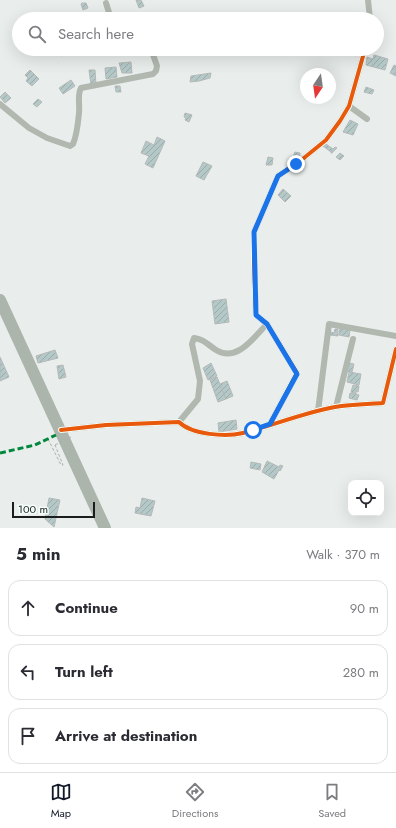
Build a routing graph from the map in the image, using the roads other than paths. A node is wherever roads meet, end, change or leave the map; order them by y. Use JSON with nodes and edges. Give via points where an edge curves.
{"nodes":[{"id":1,"x":368,"y":0,"type":"edge"},
{"id":2,"x":106,"y":3,"type":"dead end"},
{"id":3,"x":109,"y":12,"type":"edge"},
{"id":4,"x":369,"y":12,"type":"edge"},
{"id":5,"x":153,"y":56,"type":"edge"},
{"id":6,"x":363,"y":56,"type":"edge"},
{"id":7,"x":0,"y":104,"type":"edge"},
{"id":8,"x":349,"y":106,"type":"junction"},
{"id":9,"x":367,"y":118,"type":"dead end"},
{"id":10,"x":0,"y":300,"type":"edge"},
{"id":11,"x":0,"y":318,"type":"edge"},
{"id":12,"x":267,"y":324,"type":"junction"},
{"id":13,"x":396,"y":336,"type":"edge"},
{"id":14,"x":353,"y":339,"type":"dead end"},
{"id":15,"x":396,"y":349,"type":"edge"},
{"id":16,"x":336,"y":407,"type":"junction"},
{"id":17,"x":318,"y":411,"type":"junction"},
{"id":18,"x":179,"y":422,"type":"junction"},
{"id":19,"x":270,"y":424,"type":"junction"},
{"id":20,"x":61,"y":430,"type":"junction"},
{"id":21,"x":97,"y":528,"type":"edge"},
{"id":22,"x":105,"y":528,"type":"edge"}],
"edges":[{"from":1,"to":4,"type":"street"},
{"from":2,"to":3,"type":"street"},
{"from":5,"to":7,"type":"street","via":[[157,66],[153,74],[81,88],[75,140],[70,146],[29,128]]},
{"from":6,"to":8,"type":"street"},
{"from":8,"to":9,"type":"street"},
{"from":8,"to":12,"type":"street","via":[[326,140],[278,176],[254,232],[256,315]]},
{"from":10,"to":20,"type":"highway"},
{"from":11,"to":21,"type":"highway"},
{"from":12,"to":18,"type":"street","via":[[243,349],[231,354],[217,351],[203,340],[194,338],[192,344],[200,381],[198,399]]},
{"from":12,"to":19,"type":"street","via":[[297,374]]},
{"from":13,"to":17,"type":"street","via":[[329,324]]},
{"from":14,"to":16,"type":"street"},
{"from":15,"to":16,"type":"street","via":[[384,403]]},
{"from":16,"to":17,"type":"street"},
{"from":17,"to":19,"type":"street"},
{"from":18,"to":19,"type":"street","via":[[182,426],[212,435],[242,434]]},
{"from":18,"to":20,"type":"street"},
{"from":20,"to":22,"type":"highway"}]}
